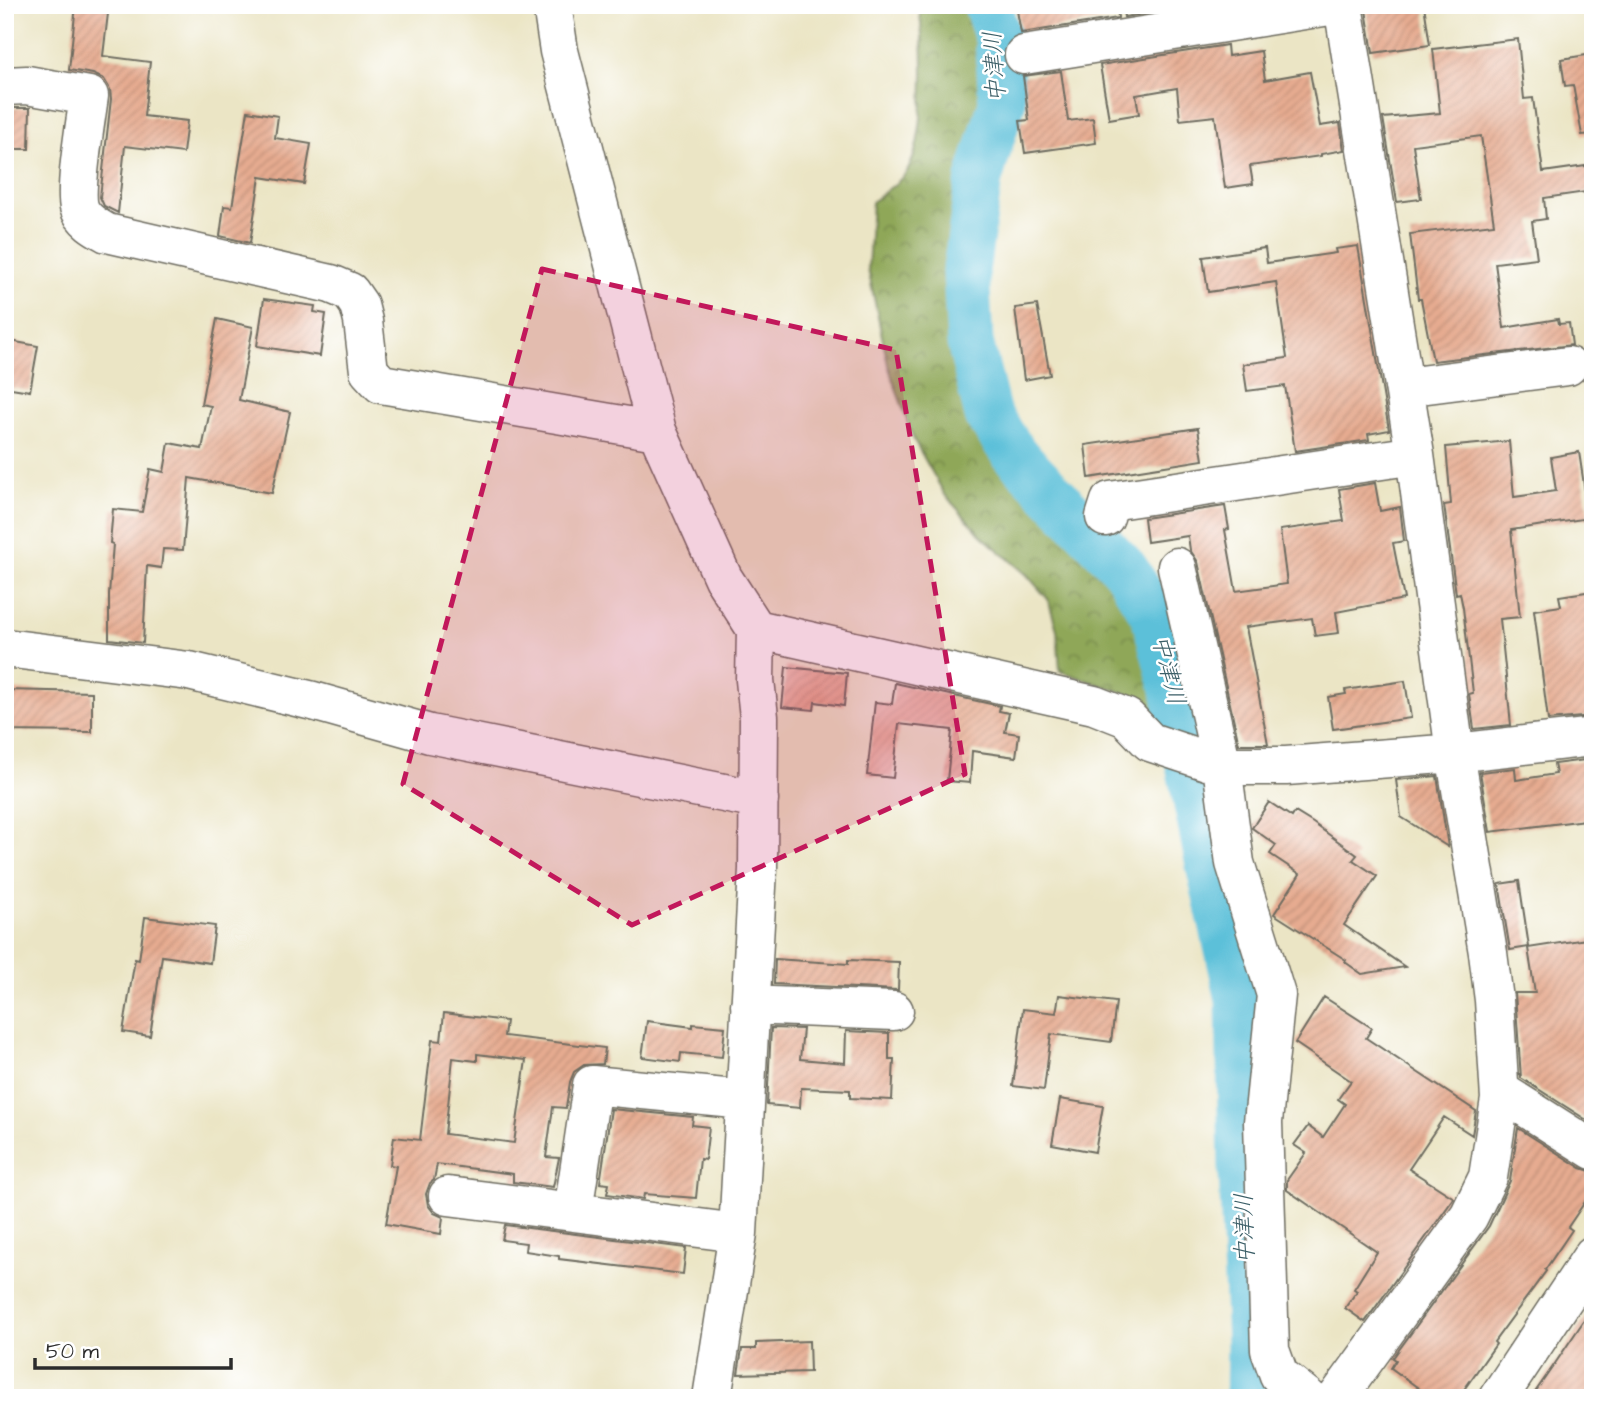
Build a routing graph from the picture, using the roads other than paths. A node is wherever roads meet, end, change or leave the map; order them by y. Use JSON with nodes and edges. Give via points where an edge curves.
{"nodes":[{"id":1,"x":552,"y":5,"type":"edge"},
{"id":2,"x":1336,"y":5,"type":"edge"},
{"id":3,"x":1343,"y":5,"type":"edge"},
{"id":4,"x":1024,"y":55,"type":"dead end"},
{"id":5,"x":5,"y":86,"type":"edge"},
{"id":6,"x":1568,"y":366,"type":"dead end"},
{"id":7,"x":1404,"y":387,"type":"junction"},
{"id":8,"x":657,"y":431,"type":"junction"},
{"id":9,"x":1415,"y":455,"type":"junction"},
{"id":10,"x":1105,"y":517,"type":"dead end"},
{"id":11,"x":1177,"y":567,"type":"dead end"},
{"id":12,"x":756,"y":629,"type":"junction"},
{"id":13,"x":5,"y":648,"type":"edge"},
{"id":14,"x":1593,"y":737,"type":"edge"},
{"id":15,"x":1455,"y":753,"type":"junction"},
{"id":16,"x":1222,"y":766,"type":"junction"},
{"id":17,"x":759,"y":800,"type":"junction"},
{"id":18,"x":750,"y":1005,"type":"junction"},
{"id":19,"x":894,"y":1011,"type":"dead end"},
{"id":20,"x":1500,"y":1091,"type":"junction"},
{"id":21,"x":745,"y":1100,"type":"junction"},
{"id":22,"x":1593,"y":1150,"type":"edge"},
{"id":23,"x":448,"y":1196,"type":"dead end"},
{"id":24,"x":573,"y":1212,"type":"junction"},
{"id":25,"x":738,"y":1233,"type":"junction"},
{"id":26,"x":1593,"y":1255,"type":"edge"},
{"id":27,"x":712,"y":1398,"type":"edge"},
{"id":28,"x":1308,"y":1398,"type":"edge"},
{"id":29,"x":1337,"y":1398,"type":"edge"},
{"id":30,"x":1498,"y":1398,"type":"edge"}],
"edges":[{"from":1,"to":8,"type":"street","via":[[559,51]]},
{"from":2,"to":4,"type":"street"},
{"from":3,"to":7,"type":"street"},
{"from":5,"to":8,"type":"street","via":[[27,85],[89,96],[79,185],[79,208],[89,222],[107,233],[350,292],[363,321],[369,371],[381,384]]},
{"from":6,"to":7,"type":"street"},
{"from":7,"to":9,"type":"street"},
{"from":8,"to":12,"type":"street","via":[[723,578]]},
{"from":9,"to":10,"type":"street","via":[[1110,500]]},
{"from":9,"to":15,"type":"street"},
{"from":11,"to":16,"type":"street"},
{"from":12,"to":16,"type":"street","via":[[1094,705],[1127,718],[1150,742]]},
{"from":12,"to":17,"type":"street"},
{"from":13,"to":17,"type":"street","via":[[189,671],[430,734]]},
{"from":14,"to":15,"type":"street"},
{"from":15,"to":16,"type":"street","via":[[1286,766]]},
{"from":15,"to":20,"type":"street","via":[[1494,1000]]},
{"from":16,"to":28,"type":"street","via":[[1236,863],[1276,995],[1263,1122],[1270,1350],[1279,1376]]},
{"from":17,"to":18,"type":"street"},
{"from":18,"to":19,"type":"street"},
{"from":18,"to":21,"type":"street"},
{"from":20,"to":22,"type":"street"},
{"from":20,"to":29,"type":"street","via":[[1488,1177],[1469,1216]]},
{"from":21,"to":24,"type":"street","via":[[592,1085]]},
{"from":21,"to":25,"type":"street"},
{"from":23,"to":24,"type":"street"},
{"from":24,"to":25,"type":"street"},
{"from":25,"to":27,"type":"street"},
{"from":26,"to":30,"type":"street"}]}
